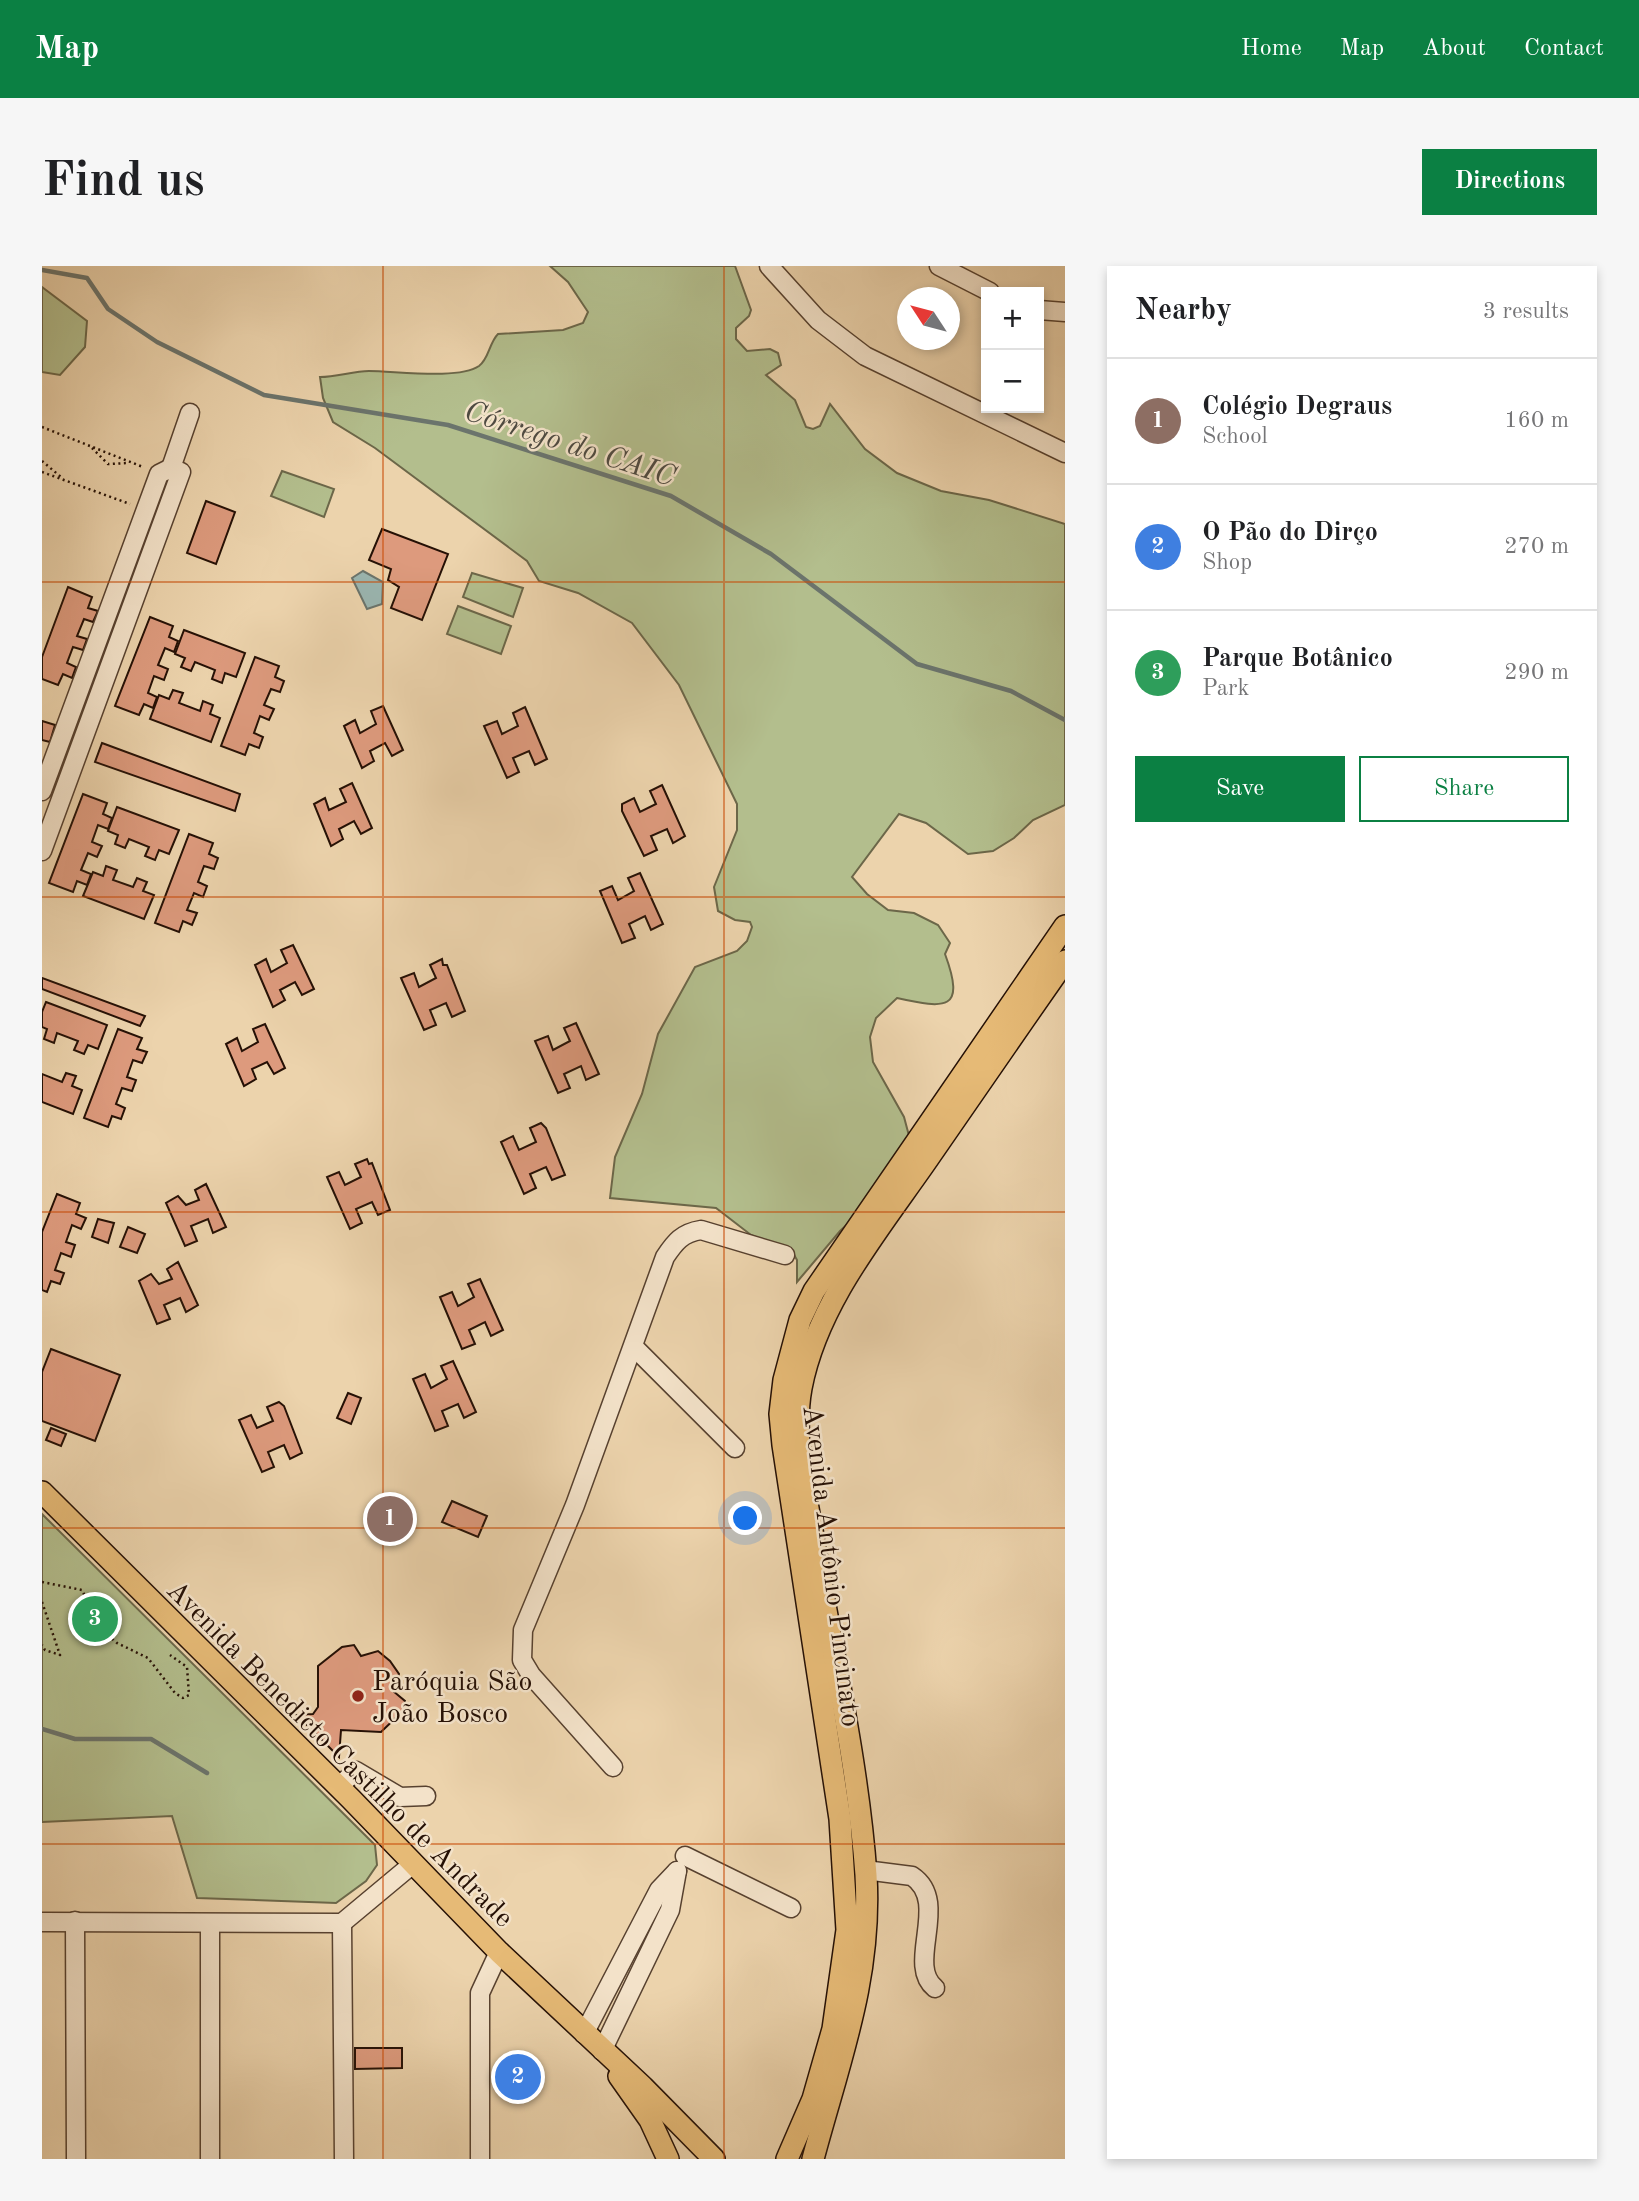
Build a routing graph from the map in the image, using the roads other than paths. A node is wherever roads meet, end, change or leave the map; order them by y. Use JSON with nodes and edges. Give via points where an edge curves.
{"nodes":[{"id":1,"x":769,"y":266,"type":"edge"},
{"id":2,"x":939,"y":266,"type":"edge"},
{"id":3,"x":981,"y":287,"type":"edge"},
{"id":4,"x":1044,"y":310,"type":"edge"},
{"id":5,"x":1065,"y":312,"type":"edge"},
{"id":6,"x":190,"y":413,"type":"dead end"},
{"id":7,"x":1065,"y":453,"type":"edge"},
{"id":8,"x":171,"y":471,"type":"junction"},
{"id":9,"x":42,"y":791,"type":"edge"},
{"id":10,"x":42,"y":851,"type":"edge"},
{"id":11,"x":1065,"y":926,"type":"edge"},
{"id":12,"x":1065,"y":961,"type":"edge"},
{"id":13,"x":785,"y":1255,"type":"dead end"},
{"id":14,"x":634,"y":1348,"type":"junction"},
{"id":15,"x":736,"y":1448,"type":"dead end"},
{"id":16,"x":42,"y":1492,"type":"edge"},
{"id":17,"x":613,"y":1767,"type":"dead end"},
{"id":18,"x":339,"y":1786,"type":"junction"},
{"id":19,"x":426,"y":1796,"type":"dead end"},
{"id":20,"x":685,"y":1856,"type":"dead end"},
{"id":21,"x":414,"y":1863,"type":"junction"},
{"id":22,"x":865,"y":1870,"type":"junction"},
{"id":23,"x":791,"y":1909,"type":"dead end"},
{"id":24,"x":75,"y":1921,"type":"junction"},
{"id":25,"x":42,"y":1922,"type":"edge"},
{"id":26,"x":342,"y":1923,"type":"junction"},
{"id":27,"x":209,"y":1924,"type":"junction"},
{"id":28,"x":499,"y":1952,"type":"junction"},
{"id":29,"x":628,"y":1952,"type":"junction"},
{"id":30,"x":645,"y":1962,"type":"junction"},
{"id":31,"x":935,"y":1988,"type":"dead end"},
{"id":32,"x":584,"y":2034,"type":"junction"},
{"id":33,"x":602,"y":2051,"type":"junction"},
{"id":34,"x":76,"y":2159,"type":"edge"},
{"id":35,"x":210,"y":2159,"type":"edge"},
{"id":36,"x":344,"y":2159,"type":"edge"},
{"id":37,"x":481,"y":2159,"type":"edge"},
{"id":38,"x":668,"y":2159,"type":"edge"},
{"id":39,"x":714,"y":2159,"type":"edge"},
{"id":40,"x":787,"y":2159,"type":"edge"},
{"id":41,"x":813,"y":2159,"type":"edge"}],
"edges":[{"from":1,"to":7,"type":"street","via":[[818,320],[865,356]]},
{"from":2,"to":3,"type":"street"},
{"from":4,"to":5,"type":"street"},
{"from":6,"to":8,"type":"street"},
{"from":8,"to":9,"type":"street","via":[[146,510]]},
{"from":8,"to":10,"type":"street"},
{"from":11,"to":40,"type":"main road","name":"Avenida Antônio Pincinato","via":[[835,1259],[800,1320],[791,1352],[780,1414],[783,1446],[840,1819],[847,1930],[834,2029],[813,2099]]},
{"from":12,"to":22,"type":"main road","name":"Avenida Antônio Pincinato","via":[[851,1271],[820,1329],[801,1390],[806,1491]]},
{"from":13,"to":14,"type":"street","via":[[701,1230],[680,1237],[665,1257]]},
{"from":14,"to":15,"type":"street"},
{"from":14,"to":17,"type":"street","via":[[520,1644],[531,1675]]},
{"from":16,"to":18,"type":"main road","name":"Avenida Benedicto Castilho de Andrade"},
{"from":18,"to":19,"type":"street","via":[[356,1772],[400,1797]]},
{"from":18,"to":21,"type":"main road","name":"Avenida Benedicto Castilho de Andrade"},
{"from":20,"to":23,"type":"street"},
{"from":21,"to":26,"type":"street"},
{"from":21,"to":28,"type":"main road","name":"Avenida Benedicto Castilho de Andrade"},
{"from":22,"to":31,"type":"street","via":[[912,1875],[926,1891],[929,1926],[924,1971]]},
{"from":22,"to":41,"type":"main road","name":"Avenida Antônio Pincinato","via":[[859,1995]]},
{"from":24,"to":25,"type":"street"},
{"from":24,"to":27,"type":"street"},
{"from":24,"to":34,"type":"street"},
{"from":26,"to":27,"type":"street"},
{"from":26,"to":36,"type":"street"},
{"from":27,"to":35,"type":"street"},
{"from":28,"to":32,"type":"main road","name":"Avenida Benedicto Castilho de Andrade"},
{"from":28,"to":37,"type":"street","via":[[480,1993]]},
{"from":29,"to":30,"type":"street","via":[[636,1949],[644,1954]]},
{"from":29,"to":30,"type":"street","via":[[659,1890],[677,1871],[670,1910]]},
{"from":29,"to":32,"type":"street"},
{"from":30,"to":33,"type":"street"},
{"from":32,"to":33,"type":"main road","name":"Avenida Benedicto Castilho de Andrade"},
{"from":33,"to":38,"type":"main road","name":"Avenida Benedicto Castilho de Andrade","via":[[650,2120]]},
{"from":33,"to":39,"type":"main road","name":"Avenida Benedicto Castilho de Andrade"}]}
